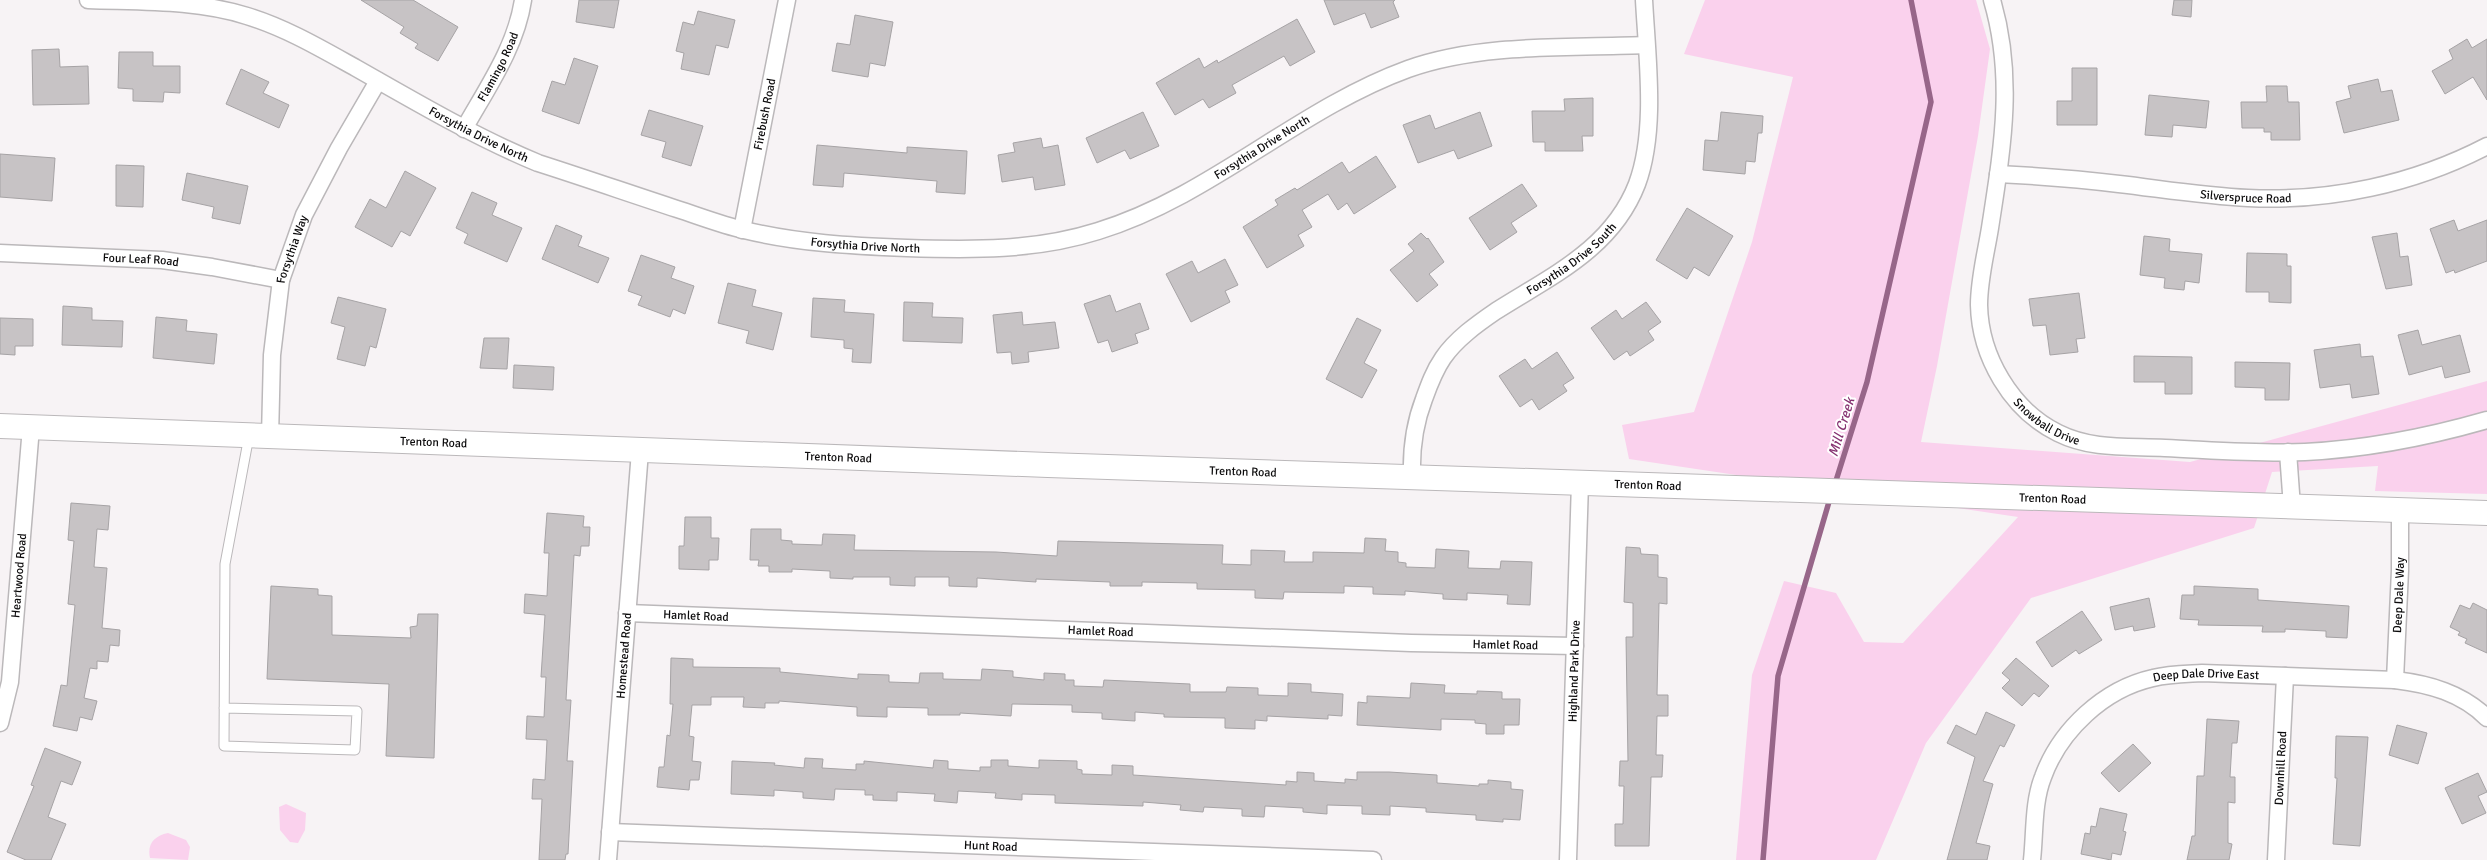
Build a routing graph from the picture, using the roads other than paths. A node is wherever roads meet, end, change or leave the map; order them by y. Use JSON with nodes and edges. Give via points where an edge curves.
{"nodes":[{"id":1,"x":88,"y":0,"type":"edge"},
{"id":2,"x":523,"y":0,"type":"edge"},
{"id":3,"x":787,"y":0,"type":"edge"},
{"id":4,"x":1644,"y":0,"type":"edge"},
{"id":5,"x":1992,"y":0,"type":"edge"},
{"id":6,"x":189,"y":2,"type":"edge"},
{"id":7,"x":1646,"y":45,"type":"junction"},
{"id":8,"x":378,"y":80,"type":"junction"},
{"id":9,"x":464,"y":129,"type":"junction"},
{"id":10,"x":2487,"y":146,"type":"edge"},
{"id":11,"x":1998,"y":174,"type":"junction"},
{"id":12,"x":742,"y":230,"type":"junction"},
{"id":13,"x":0,"y":253,"type":"edge"},
{"id":14,"x":280,"y":280,"type":"junction"},
{"id":15,"x":2487,"y":420,"type":"edge"},
{"id":16,"x":0,"y":426,"type":"edge"},
{"id":17,"x":31,"y":427,"type":"junction"},
{"id":18,"x":259,"y":436,"type":"junction"},
{"id":19,"x":640,"y":451,"type":"junction"},
{"id":20,"x":2288,"y":452,"type":"junction"},
{"id":21,"x":1412,"y":477,"type":"junction"},
{"id":22,"x":1580,"y":483,"type":"junction"},
{"id":23,"x":2292,"y":507,"type":"junction"},
{"id":24,"x":2400,"y":510,"type":"junction"},
{"id":25,"x":2487,"y":513,"type":"edge"},
{"id":26,"x":627,"y":612,"type":"junction"},
{"id":27,"x":1575,"y":646,"type":"junction"},
{"id":28,"x":2285,"y":676,"type":"junction"},
{"id":29,"x":2395,"y":680,"type":"junction"},
{"id":30,"x":224,"y":708,"type":"junction"},
{"id":31,"x":2487,"y":718,"type":"edge"},
{"id":32,"x":0,"y":723,"type":"edge"},
{"id":33,"x":610,"y":832,"type":"junction"},
{"id":34,"x":608,"y":860,"type":"edge"},
{"id":35,"x":1373,"y":860,"type":"edge"},
{"id":36,"x":1568,"y":860,"type":"edge"},
{"id":37,"x":2032,"y":860,"type":"edge"},
{"id":38,"x":2276,"y":860,"type":"edge"}],
"edges":[{"from":1,"to":6,"type":"street","name":"Forsythia Drive North"},
{"from":2,"to":9,"type":"street","name":"Flamingo Road","via":[[501,66]]},
{"from":3,"to":12,"type":"street","name":"Firebush Road"},
{"from":4,"to":7,"type":"street","name":"Forsythia Drive South"},
{"from":5,"to":11,"type":"street","name":"Snowball Drive","via":[[2006,83],[2003,150]]},
{"from":6,"to":8,"type":"street","name":"Forsythia Drive North","via":[[287,29]]},
{"from":7,"to":12,"type":"street","name":"Forsythia Drive North","via":[[1490,52],[1444,59],[1410,69],[1340,100],[1174,199],[1136,218],[1074,238],[1021,248],[983,250],[855,246]]},
{"from":7,"to":21,"type":"street","name":"Forsythia Drive South","via":[[1649,117],[1644,153],[1637,184],[1619,218],[1602,240],[1582,257],[1479,322],[1443,357],[1433,374],[1420,411],[1412,446]]},
{"from":8,"to":9,"type":"street","name":"Forsythia Drive North"},
{"from":8,"to":14,"type":"street","name":"Forsythia Way","via":[[304,215]]},
{"from":9,"to":12,"type":"street","name":"Forsythia Drive North","via":[[538,163]]},
{"from":10,"to":11,"type":"street","name":"Silverspruce Road","via":[[2424,174],[2389,184],[2320,196],[2249,198]]},
{"from":11,"to":20,"type":"street","name":"Snowball Drive","via":[[1980,289],[1983,337],[1998,375],[2029,412],[2058,433],[2113,448]]},
{"from":13,"to":14,"type":"street","name":"Four Leaf Road","via":[[162,260]]},
{"from":14,"to":18,"type":"street","name":"Forsythia Way"},
{"from":15,"to":20,"type":"street","name":"Snowball Drive","via":[[2397,442]]},
{"from":16,"to":17,"type":"main road","name":"Trenton Road"},
{"from":17,"to":18,"type":"main road","name":"Trenton Road"},
{"from":17,"to":32,"type":"street","name":"Heartwood Road","via":[[11,666]]},
{"from":18,"to":19,"type":"main road","name":"Trenton Road"},
{"from":18,"to":30,"type":"lane","via":[[225,564]]},
{"from":19,"to":21,"type":"main road","name":"Trenton Road"},
{"from":19,"to":26,"type":"street","name":"Homestead Road"},
{"from":20,"to":23,"type":"street"},
{"from":21,"to":22,"type":"main road","name":"Trenton Road"},
{"from":22,"to":23,"type":"main road","name":"Trenton Road"},
{"from":22,"to":27,"type":"street","name":"Highland Park Drive"},
{"from":23,"to":24,"type":"main road","name":"Trenton Road"},
{"from":24,"to":25,"type":"main road","name":"Trenton Road"},
{"from":24,"to":29,"type":"street","name":"Deep Dale Way"},
{"from":26,"to":27,"type":"street","name":"Hamlet Road","via":[[1411,643]]},
{"from":26,"to":33,"type":"street","name":"Homestead Road"},
{"from":27,"to":36,"type":"street","name":"Highland Park Drive"},
{"from":28,"to":29,"type":"street","name":"Deep Dale Drive East"},
{"from":28,"to":37,"type":"street","name":"Deep Dale Drive East","via":[[2172,674],[2128,686],[2102,701],[2065,737],[2043,776],[2038,793]]},
{"from":28,"to":38,"type":"street","name":"Downhill Road"},
{"from":29,"to":31,"type":"street","name":"Deep Dale Drive East","via":[[2446,691]]},
{"from":30,"to":30,"type":"lane","via":[[224,746],[355,750],[357,711]]},
{"from":33,"to":34,"type":"street","name":"Homestead Road"},
{"from":33,"to":35,"type":"street","name":"Hunt Road"}]}
